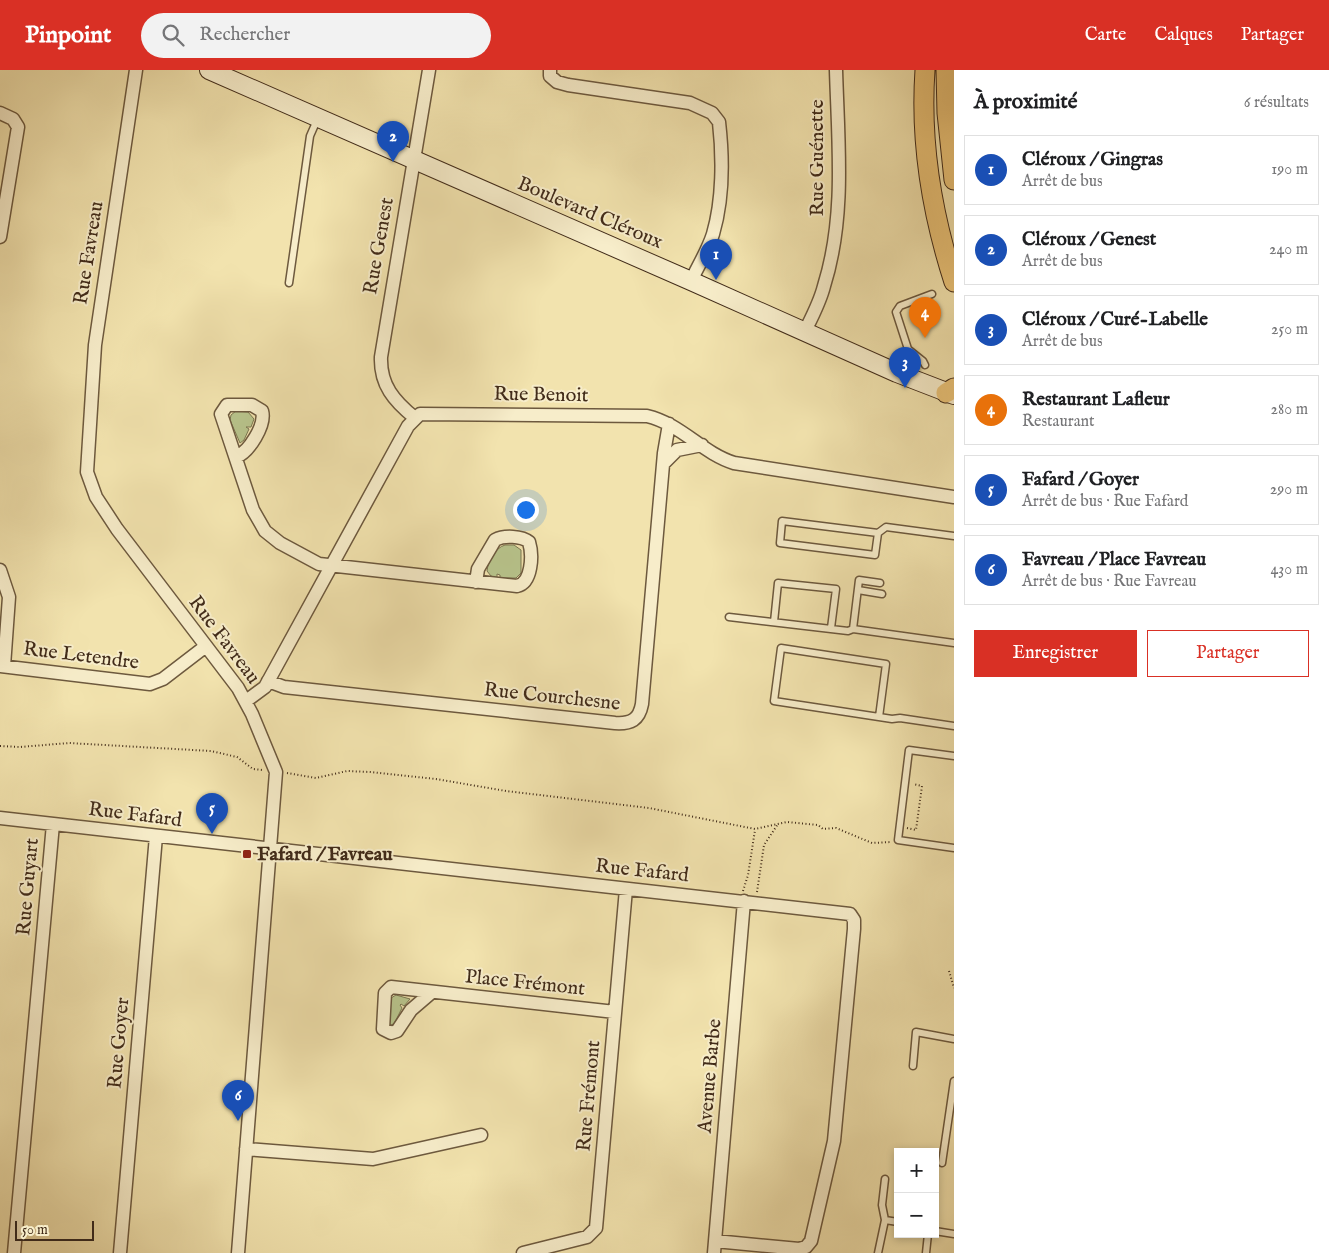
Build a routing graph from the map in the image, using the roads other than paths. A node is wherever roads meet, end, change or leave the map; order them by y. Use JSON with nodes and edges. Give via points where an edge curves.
{"nodes":[{"id":1,"x":136,"y":70,"type":"edge"},
{"id":2,"x":209,"y":70,"type":"edge"},
{"id":3,"x":429,"y":70,"type":"edge"},
{"id":4,"x":550,"y":70,"type":"edge"},
{"id":5,"x":836,"y":70,"type":"edge"},
{"id":6,"x":925,"y":70,"type":"edge"},
{"id":7,"x":946,"y":70,"type":"edge"},
{"id":8,"x":0,"y":113,"type":"edge"},
{"id":9,"x":318,"y":118,"type":"junction"},
{"id":10,"x":952,"y":153,"type":"edge"},
{"id":11,"x":414,"y":161,"type":"junction"},
{"id":12,"x":954,"y":180,"type":"edge"},
{"id":13,"x":0,"y":237,"type":"edge"},
{"id":14,"x":691,"y":280,"type":"junction"},
{"id":15,"x":954,"y":282,"type":"edge"},
{"id":16,"x":288,"y":283,"type":"dead end"},
{"id":17,"x":932,"y":294,"type":"dead end"},
{"id":18,"x":804,"y":331,"type":"junction"},
{"id":19,"x":926,"y":365,"type":"dead end"},
{"id":20,"x":951,"y":392,"type":"edge"},
{"id":21,"x":414,"y":418,"type":"junction"},
{"id":22,"x":669,"y":424,"type":"junction"},
{"id":23,"x":702,"y":446,"type":"junction"},
{"id":24,"x":236,"y":457,"type":"dead end"},
{"id":25,"x":663,"y":464,"type":"junction"},
{"id":26,"x":954,"y":497,"type":"edge"},
{"id":27,"x":878,"y":533,"type":"junction"},
{"id":28,"x":954,"y":536,"type":"edge"},
{"id":29,"x":332,"y":566,"type":"junction"},
{"id":30,"x":0,"y":570,"type":"edge"},
{"id":31,"x":476,"y":582,"type":"junction"},
{"id":32,"x":880,"y":583,"type":"dead end"},
{"id":33,"x":858,"y":590,"type":"junction"},
{"id":34,"x":882,"y":594,"type":"dead end"},
{"id":35,"x":729,"y":618,"type":"dead end"},
{"id":36,"x":774,"y":622,"type":"junction"},
{"id":37,"x":831,"y":628,"type":"junction"},
{"id":38,"x":853,"y":629,"type":"junction"},
{"id":39,"x":954,"y":643,"type":"edge"},
{"id":40,"x":206,"y":646,"type":"junction"},
{"id":41,"x":2,"y":666,"type":"edge"},
{"id":42,"x":268,"y":681,"type":"junction"},
{"id":43,"x":246,"y":701,"type":"junction"},
{"id":44,"x":880,"y":717,"type":"junction"},
{"id":45,"x":954,"y":726,"type":"edge"},
{"id":46,"x":954,"y":756,"type":"edge"},
{"id":47,"x":0,"y":818,"type":"edge"},
{"id":48,"x":53,"y":824,"type":"junction"},
{"id":49,"x":156,"y":836,"type":"junction"},
{"id":50,"x":271,"y":848,"type":"junction"},
{"id":51,"x":954,"y":848,"type":"edge"},
{"id":52,"x":626,"y":889,"type":"junction"},
{"id":53,"x":743,"y":897,"type":"junction"},
{"id":54,"x":432,"y":992,"type":"dead end"},
{"id":55,"x":615,"y":1012,"type":"junction"},
{"id":56,"x":954,"y":1039,"type":"edge"},
{"id":57,"x":912,"y":1066,"type":"dead end"},
{"id":58,"x":954,"y":1081,"type":"edge"},
{"id":59,"x":951,"y":1124,"type":"edge"},
{"id":60,"x":481,"y":1135,"type":"dead end"},
{"id":61,"x":246,"y":1148,"type":"junction"},
{"id":62,"x":942,"y":1163,"type":"dead end"},
{"id":63,"x":885,"y":1180,"type":"dead end"},
{"id":64,"x":885,"y":1220,"type":"junction"},
{"id":65,"x":894,"y":1221,"type":"edge"},
{"id":66,"x":939,"y":1231,"type":"edge"},
{"id":67,"x":954,"y":1234,"type":"edge"},
{"id":68,"x":928,"y":1238,"type":"edge"},
{"id":69,"x":714,"y":1247,"type":"edge"},
{"id":70,"x":14,"y":1253,"type":"edge"},
{"id":71,"x":120,"y":1253,"type":"edge"},
{"id":72,"x":238,"y":1253,"type":"edge"},
{"id":73,"x":523,"y":1253,"type":"edge"},
{"id":74,"x":878,"y":1253,"type":"edge"},
{"id":75,"x":926,"y":1253,"type":"edge"}],
"edges":[{"from":1,"to":40,"type":"street","name":"Rue Favreau","via":[[96,330],[87,472],[96,497],[117,529]]},
{"from":2,"to":9,"type":"street","name":"Boulevard Cléroux"},
{"from":3,"to":11,"type":"street","name":"Rue Genest"},
{"from":4,"to":14,"type":"street","via":[[550,76],[568,86],[690,103],[712,113],[719,122],[719,195],[715,221],[711,239]]},
{"from":5,"to":18,"type":"street","name":"Rue Guénette","via":[[840,185],[836,220],[826,281]]},
{"from":6,"to":15,"type":"main road","via":[[924,113],[929,173]]},
{"from":7,"to":10,"type":"main road"},
{"from":8,"to":13,"type":"street","via":[[17,122],[18,134]]},
{"from":9,"to":11,"type":"street","name":"Boulevard Cléroux"},
{"from":9,"to":16,"type":"lane","via":[[310,136]]},
{"from":10,"to":12,"type":"main road"},
{"from":11,"to":14,"type":"street","name":"Boulevard Cléroux"},
{"from":11,"to":21,"type":"street","name":"Rue Genest","via":[[381,363],[390,394]]},
{"from":14,"to":18,"type":"street","name":"Boulevard Cléroux"},
{"from":17,"to":19,"type":"lane","via":[[900,306],[896,312],[908,349]]},
{"from":18,"to":20,"type":"street","name":"Boulevard Cléroux","via":[[896,373]]},
{"from":21,"to":22,"type":"street","name":"Rue Benoit","via":[[429,412],[632,415]]},
{"from":21,"to":29,"type":"street"},
{"from":22,"to":23,"type":"street","name":"Rue Benoit"},
{"from":22,"to":25,"type":"street","name":"Rue Courchesne"},
{"from":23,"to":25,"type":"street","via":[[677,450]]},
{"from":23,"to":26,"type":"street","name":"Rue Benoit","via":[[740,465]]},
{"from":24,"to":29,"type":"street","via":[[250,504],[268,534],[319,564]]},
{"from":25,"to":42,"type":"street","name":"Rue Courchesne","via":[[642,704],[640,713],[632,722],[615,723],[284,687]]},
{"from":27,"to":27,"type":"lane","via":[[782,521],[780,543],[876,555]]},
{"from":27,"to":28,"type":"lane","via":[[886,527]]},
{"from":29,"to":31,"type":"street"},
{"from":29,"to":42,"type":"street"},
{"from":30,"to":41,"type":"street","via":[[9,597]]},
{"from":31,"to":31,"type":"street","via":[[522,585],[528,577],[529,542],[520,538],[495,540],[478,569]]},
{"from":32,"to":33,"type":"lane","via":[[859,580]]},
{"from":33,"to":34,"type":"lane"},
{"from":33,"to":38,"type":"lane"},
{"from":35,"to":36,"type":"lane"},
{"from":36,"to":37,"type":"lane"},
{"from":36,"to":37,"type":"lane","via":[[778,583],[836,589]]},
{"from":37,"to":38,"type":"lane"},
{"from":38,"to":39,"type":"lane"},
{"from":40,"to":41,"type":"street","name":"Rue Letendre","via":[[163,679],[150,684]]},
{"from":40,"to":43,"type":"street","name":"Rue Favreau"},
{"from":42,"to":43,"type":"street","via":[[263,690]]},
{"from":43,"to":50,"type":"street","name":"Rue Favreau","via":[[276,772]]},
{"from":44,"to":44,"type":"lane","via":[[886,664],[781,648],[774,701]]},
{"from":44,"to":45,"type":"lane"},
{"from":46,"to":51,"type":"lane","via":[[909,750],[898,840]]},
{"from":47,"to":48,"type":"street","name":"Rue Fafard"},
{"from":48,"to":49,"type":"street","name":"Rue Fafard"},
{"from":48,"to":70,"type":"street","name":"Rue Guyart"},
{"from":49,"to":50,"type":"street","name":"Rue Fafard"},
{"from":49,"to":71,"type":"street","name":"Rue Goyer"},
{"from":50,"to":52,"type":"street","name":"Rue Fafard"},
{"from":50,"to":61,"type":"street","name":"Rue Favreau"},
{"from":52,"to":53,"type":"street","name":"Rue Fafard"},
{"from":52,"to":55,"type":"street","name":"Rue Frémont"},
{"from":53,"to":69,"type":"street","name":"Avenue Barbe"},
{"from":53,"to":69,"type":"street","name":"Rue Fafard","via":[[847,914],[854,920],[854,928],[834,1141],[811,1241],[799,1250]]},
{"from":54,"to":55,"type":"street","name":"Place Frémont"},
{"from":55,"to":73,"type":"street","name":"Rue Frémont","via":[[596,1228],[588,1237]]},
{"from":56,"to":57,"type":"lane","via":[[916,1032]]},
{"from":58,"to":59,"type":"lane"},
{"from":59,"to":62,"type":"lane"},
{"from":60,"to":61,"type":"street","via":[[373,1159]]},
{"from":61,"to":72,"type":"street","name":"Rue Favreau"},
{"from":63,"to":64,"type":"lane","via":[[882,1205]]},
{"from":64,"to":65,"type":"lane"},
{"from":64,"to":74,"type":"lane"},
{"from":66,"to":67,"type":"lane"},
{"from":68,"to":75,"type":"lane"}]}
